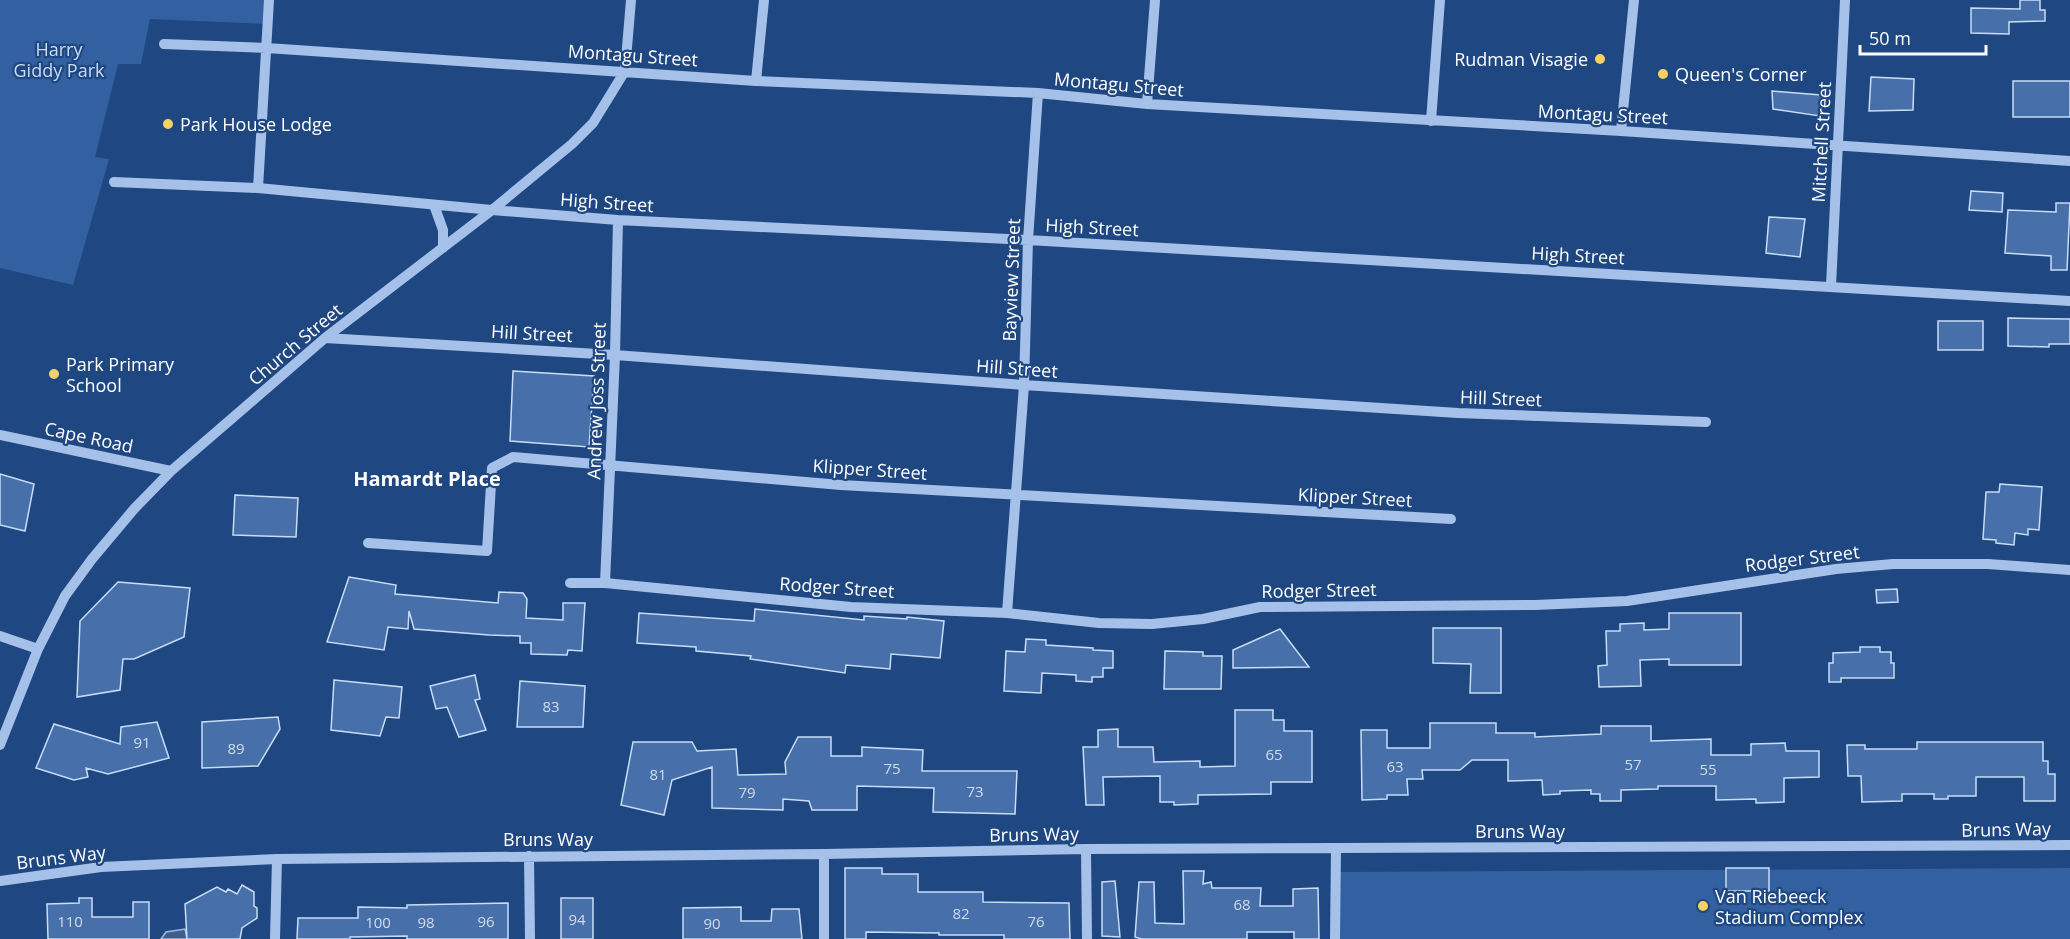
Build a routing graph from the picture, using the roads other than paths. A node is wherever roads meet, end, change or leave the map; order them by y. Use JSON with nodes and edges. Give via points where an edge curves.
{"nodes":[{"id":1,"x":269,"y":0,"type":"edge"},
{"id":2,"x":631,"y":0,"type":"edge"},
{"id":3,"x":764,"y":0,"type":"edge"},
{"id":4,"x":1155,"y":0,"type":"edge"},
{"id":5,"x":1440,"y":0,"type":"edge"},
{"id":6,"x":1635,"y":0,"type":"edge"},
{"id":7,"x":1845,"y":0,"type":"edge"},
{"id":8,"x":164,"y":44,"type":"dead end"},
{"id":9,"x":267,"y":48,"type":"junction"},
{"id":10,"x":625,"y":71,"type":"junction"},
{"id":11,"x":756,"y":81,"type":"junction"},
{"id":12,"x":1038,"y":93,"type":"junction"},
{"id":13,"x":1147,"y":105,"type":"junction"},
{"id":14,"x":1431,"y":121,"type":"junction"},
{"id":15,"x":1621,"y":131,"type":"junction"},
{"id":16,"x":1838,"y":145,"type":"junction"},
{"id":17,"x":2070,"y":161,"type":"edge"},
{"id":18,"x":114,"y":182,"type":"dead end"},
{"id":19,"x":258,"y":188,"type":"junction"},
{"id":20,"x":434,"y":205,"type":"junction"},
{"id":21,"x":492,"y":210,"type":"junction"},
{"id":22,"x":618,"y":220,"type":"junction"},
{"id":23,"x":1028,"y":240,"type":"junction"},
{"id":24,"x":443,"y":248,"type":"junction"},
{"id":25,"x":1831,"y":286,"type":"junction"},
{"id":26,"x":2070,"y":301,"type":"edge"},
{"id":27,"x":325,"y":338,"type":"junction"},
{"id":28,"x":615,"y":355,"type":"junction"},
{"id":29,"x":1024,"y":386,"type":"junction"},
{"id":30,"x":1706,"y":422,"type":"dead end"},
{"id":31,"x":0,"y":435,"type":"edge"},
{"id":32,"x":610,"y":464,"type":"junction"},
{"id":33,"x":171,"y":471,"type":"junction"},
{"id":34,"x":1016,"y":494,"type":"junction"},
{"id":35,"x":1451,"y":519,"type":"dead end"},
{"id":36,"x":368,"y":543,"type":"dead end"},
{"id":37,"x":2070,"y":570,"type":"edge"},
{"id":38,"x":570,"y":583,"type":"dead end"},
{"id":39,"x":605,"y":583,"type":"junction"},
{"id":40,"x":1007,"y":613,"type":"junction"},
{"id":41,"x":0,"y":636,"type":"edge"},
{"id":42,"x":38,"y":649,"type":"junction"},
{"id":43,"x":0,"y":745,"type":"edge"},
{"id":44,"x":2070,"y":845,"type":"edge"},
{"id":45,"x":1336,"y":848,"type":"junction"},
{"id":46,"x":1086,"y":849,"type":"junction"},
{"id":47,"x":824,"y":854,"type":"junction"},
{"id":48,"x":529,"y":856,"type":"junction"},
{"id":49,"x":276,"y":859,"type":"junction"},
{"id":50,"x":0,"y":881,"type":"edge"},
{"id":51,"x":275,"y":939,"type":"edge"},
{"id":52,"x":530,"y":939,"type":"edge"},
{"id":53,"x":824,"y":939,"type":"edge"},
{"id":54,"x":1088,"y":939,"type":"edge"},
{"id":55,"x":1335,"y":939,"type":"edge"}],
"edges":[{"from":1,"to":9,"type":"street"},
{"from":2,"to":10,"type":"street","name":"Church Street"},
{"from":3,"to":11,"type":"street"},
{"from":4,"to":13,"type":"street"},
{"from":5,"to":14,"type":"street"},
{"from":6,"to":15,"type":"street"},
{"from":7,"to":16,"type":"street","name":"Mitchell Street"},
{"from":8,"to":9,"type":"street","name":"Montagu Street"},
{"from":9,"to":10,"type":"street","name":"Montagu Street"},
{"from":9,"to":19,"type":"street"},
{"from":10,"to":11,"type":"street","name":"Montagu Street"},
{"from":10,"to":21,"type":"street","name":"Church Street","via":[[593,123]]},
{"from":11,"to":12,"type":"street","name":"Montagu Street"},
{"from":12,"to":13,"type":"street","name":"Montagu Street"},
{"from":12,"to":23,"type":"street","name":"Bayview Street"},
{"from":13,"to":14,"type":"street","name":"Montagu Street"},
{"from":14,"to":15,"type":"street","name":"Montagu Street"},
{"from":15,"to":16,"type":"street","name":"Montagu Street"},
{"from":16,"to":17,"type":"street","name":"Montagu Street"},
{"from":16,"to":25,"type":"street","name":"Mitchell Street"},
{"from":18,"to":19,"type":"street","name":"High Street"},
{"from":19,"to":20,"type":"street","name":"High Street"},
{"from":20,"to":21,"type":"street","name":"High Street"},
{"from":20,"to":24,"type":"street"},
{"from":21,"to":22,"type":"street","name":"High Street"},
{"from":21,"to":24,"type":"street","name":"Church Street"},
{"from":22,"to":23,"type":"street","name":"High Street"},
{"from":22,"to":28,"type":"street","name":"Andrew Joss Street"},
{"from":23,"to":25,"type":"street","name":"High Street"},
{"from":23,"to":29,"type":"street","name":"Bayview Street"},
{"from":24,"to":27,"type":"street","name":"Church Street"},
{"from":25,"to":26,"type":"street","name":"High Street"},
{"from":27,"to":28,"type":"street","name":"Hill Street"},
{"from":27,"to":33,"type":"street","name":"Church Street"},
{"from":28,"to":29,"type":"street","name":"Hill Street"},
{"from":28,"to":32,"type":"street","name":"Andrew Joss Street"},
{"from":29,"to":30,"type":"street","name":"Hill Street","via":[[1458,413]]},
{"from":29,"to":34,"type":"street","name":"Bayview Street"},
{"from":31,"to":33,"type":"street","name":"Cape Road"},
{"from":32,"to":34,"type":"street","name":"Klipper Street","via":[[841,485]]},
{"from":32,"to":36,"type":"street","name":"Klipper Street","via":[[513,457],[492,468],[487,551]]},
{"from":32,"to":39,"type":"street","name":"Andrew Joss Street"},
{"from":33,"to":42,"type":"street","name":"Church Street","via":[[92,559],[65,596]]},
{"from":34,"to":35,"type":"street","name":"Klipper Street"},
{"from":34,"to":40,"type":"street","name":"Bayview Street"},
{"from":37,"to":40,"type":"street","name":"Rodger Street","via":[[1988,564],[1893,564],[1628,601],[1260,606],[1203,619],[1152,624],[1099,623]]},
{"from":38,"to":39,"type":"street","name":"Rodger Street"},
{"from":39,"to":40,"type":"street","name":"Rodger Street","via":[[851,607]]},
{"from":41,"to":42,"type":"street"},
{"from":42,"to":43,"type":"street","name":"Church Street"},
{"from":44,"to":45,"type":"street","name":"Bruns Way"},
{"from":45,"to":46,"type":"street","name":"Bruns Way"},
{"from":45,"to":55,"type":"street"},
{"from":46,"to":47,"type":"street","name":"Bruns Way"},
{"from":46,"to":54,"type":"street"},
{"from":47,"to":48,"type":"street","name":"Bruns Way"},
{"from":47,"to":53,"type":"street"},
{"from":48,"to":49,"type":"street","name":"Bruns Way"},
{"from":48,"to":52,"type":"street"},
{"from":49,"to":50,"type":"street","name":"Bruns Way","via":[[101,867]]},
{"from":49,"to":51,"type":"street"}]}
